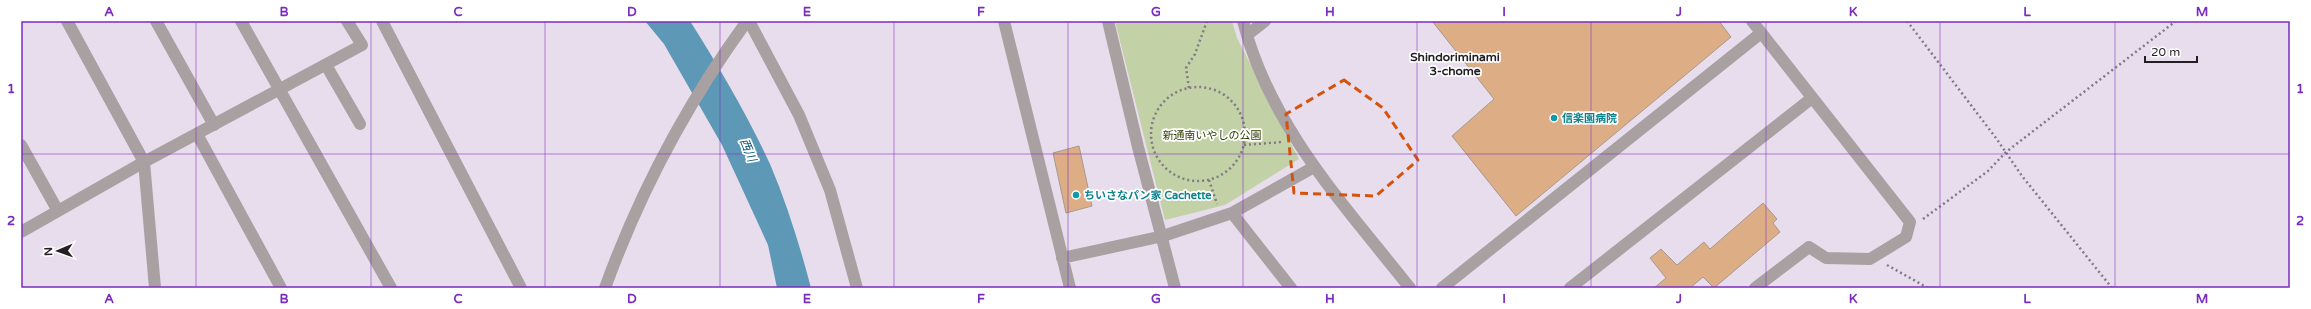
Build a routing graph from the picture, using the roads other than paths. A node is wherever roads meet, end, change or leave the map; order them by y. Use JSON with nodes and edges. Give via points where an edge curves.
{"nodes":[{"id":1,"x":67,"y":21,"type":"edge"},
{"id":2,"x":156,"y":21,"type":"edge"},
{"id":3,"x":241,"y":21,"type":"edge"},
{"id":4,"x":347,"y":21,"type":"edge"},
{"id":5,"x":382,"y":21,"type":"edge"},
{"id":6,"x":748,"y":21,"type":"edge"},
{"id":7,"x":1004,"y":21,"type":"edge"},
{"id":8,"x":1108,"y":21,"type":"edge"},
{"id":9,"x":1243,"y":21,"type":"edge"},
{"id":10,"x":1265,"y":21,"type":"edge"},
{"id":11,"x":1752,"y":21,"type":"edge"},
{"id":12,"x":1761,"y":33,"type":"junction"},
{"id":13,"x":1247,"y":35,"type":"junction"},
{"id":14,"x":326,"y":65,"type":"junction"},
{"id":15,"x":279,"y":89,"type":"junction"},
{"id":16,"x":1812,"y":98,"type":"junction"},
{"id":17,"x":360,"y":124,"type":"dead end"},
{"id":18,"x":214,"y":125,"type":"junction"},
{"id":19,"x":197,"y":134,"type":"junction"},
{"id":20,"x":21,"y":145,"type":"edge"},
{"id":21,"x":144,"y":162,"type":"junction"},
{"id":22,"x":1314,"y":167,"type":"junction"},
{"id":23,"x":58,"y":211,"type":"junction"},
{"id":24,"x":1232,"y":213,"type":"junction"},
{"id":25,"x":21,"y":232,"type":"edge"},
{"id":26,"x":1163,"y":236,"type":"junction"},
{"id":27,"x":1062,"y":258,"type":"junction"},
{"id":28,"x":155,"y":288,"type":"edge"},
{"id":29,"x":281,"y":288,"type":"edge"},
{"id":30,"x":391,"y":288,"type":"edge"},
{"id":31,"x":521,"y":288,"type":"edge"},
{"id":32,"x":605,"y":288,"type":"edge"},
{"id":33,"x":857,"y":288,"type":"edge"},
{"id":34,"x":1070,"y":288,"type":"edge"},
{"id":35,"x":1175,"y":288,"type":"edge"},
{"id":36,"x":1291,"y":288,"type":"edge"},
{"id":37,"x":1410,"y":288,"type":"edge"},
{"id":38,"x":1442,"y":288,"type":"edge"},
{"id":39,"x":1570,"y":288,"type":"edge"},
{"id":40,"x":1754,"y":288,"type":"edge"}],
"edges":[{"from":1,"to":21,"type":"street"},
{"from":2,"to":18,"type":"street"},
{"from":3,"to":15,"type":"street"},
{"from":4,"to":14,"type":"street","via":[[362,45]]},
{"from":5,"to":31,"type":"street"},
{"from":6,"to":32,"type":"street","via":[[691,105],[624,237]]},
{"from":6,"to":33,"type":"street","via":[[799,115],[830,190]]},
{"from":7,"to":27,"type":"street"},
{"from":8,"to":26,"type":"street","via":[[1138,147]]},
{"from":9,"to":13,"type":"street"},
{"from":10,"to":13,"type":"street"},
{"from":11,"to":12,"type":"street"},
{"from":12,"to":16,"type":"street"},
{"from":12,"to":38,"type":"street"},
{"from":13,"to":22,"type":"street","via":[[1272,100]]},
{"from":14,"to":15,"type":"street"},
{"from":14,"to":17,"type":"street"},
{"from":15,"to":18,"type":"street"},
{"from":15,"to":30,"type":"street"},
{"from":16,"to":39,"type":"street"},
{"from":16,"to":40,"type":"street","via":[[1910,222],[1906,237],[1870,259],[1826,258],[1809,247]]},
{"from":18,"to":19,"type":"street"},
{"from":19,"to":21,"type":"street"},
{"from":19,"to":29,"type":"street"},
{"from":20,"to":23,"type":"street"},
{"from":21,"to":23,"type":"street"},
{"from":21,"to":28,"type":"street"},
{"from":22,"to":24,"type":"street"},
{"from":22,"to":37,"type":"street"},
{"from":23,"to":25,"type":"street"},
{"from":24,"to":26,"type":"street"},
{"from":24,"to":36,"type":"street"},
{"from":26,"to":27,"type":"street"},
{"from":26,"to":35,"type":"street"},
{"from":27,"to":34,"type":"street"}]}
